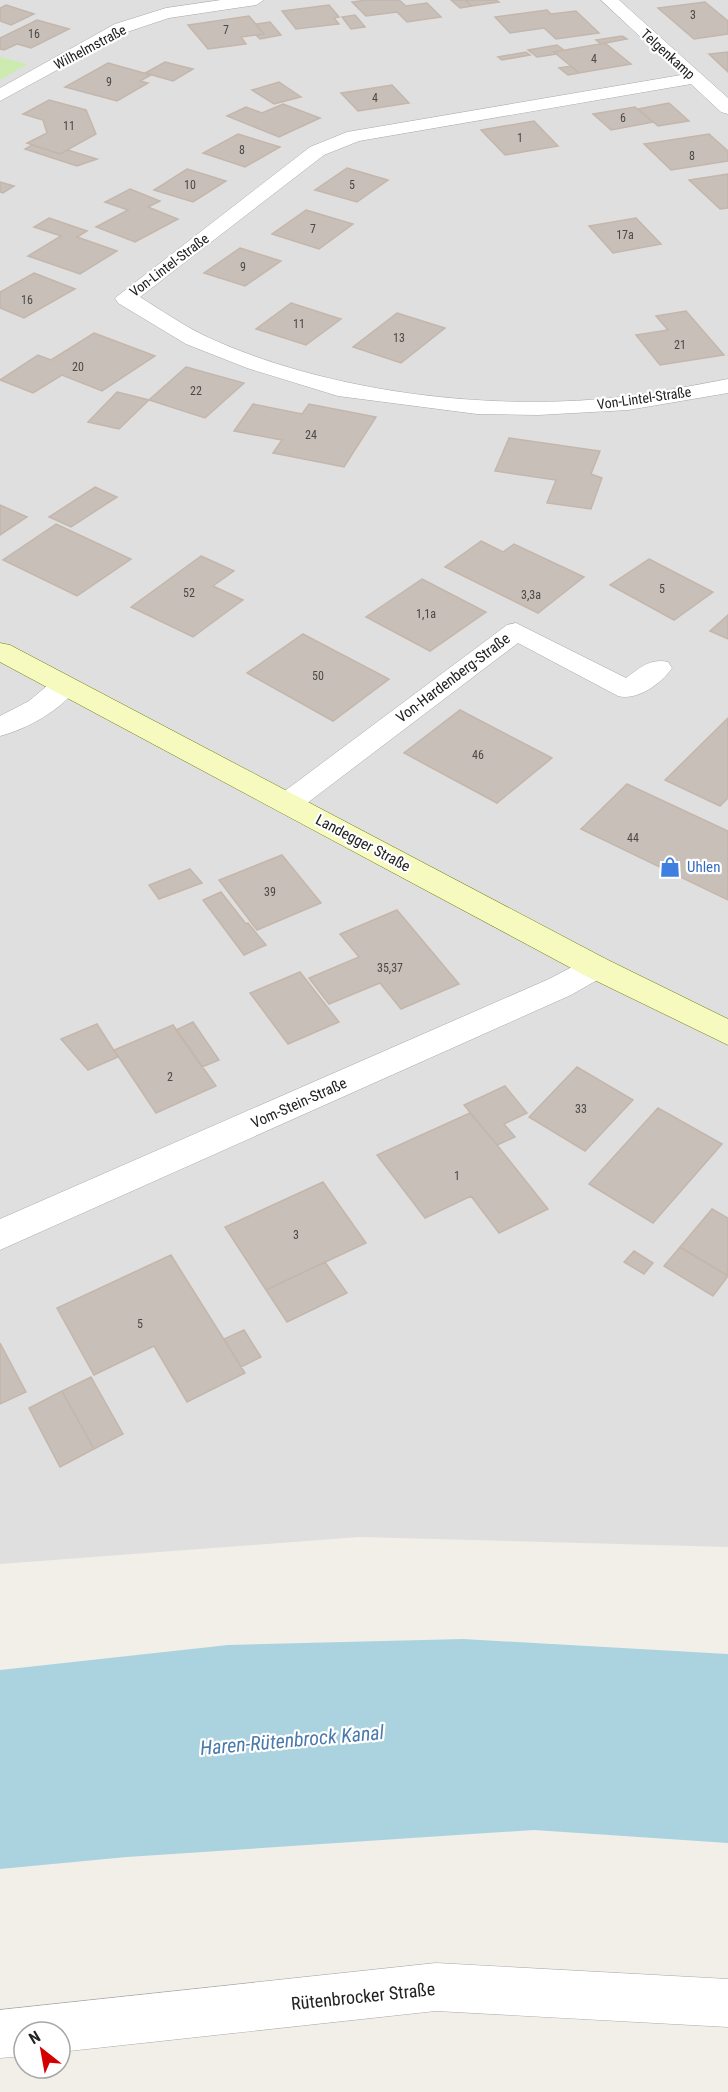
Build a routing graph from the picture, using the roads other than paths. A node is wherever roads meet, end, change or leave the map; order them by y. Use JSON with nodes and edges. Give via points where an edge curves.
{"nodes":[{"id":1,"x":256,"y":0,"type":"edge"},
{"id":2,"x":609,"y":0,"type":"edge"},
{"id":3,"x":694,"y":78,"type":"junction"},
{"id":4,"x":0,"y":96,"type":"edge"},
{"id":5,"x":728,"y":108,"type":"edge"},
{"id":6,"x":728,"y":386,"type":"edge"},
{"id":7,"x":0,"y":651,"type":"edge"},
{"id":8,"x":658,"y":669,"type":"dead end"},
{"id":9,"x":64,"y":686,"type":"junction"},
{"id":10,"x":0,"y":727,"type":"edge"},
{"id":11,"x":288,"y":803,"type":"junction"},
{"id":12,"x":595,"y":967,"type":"junction"},
{"id":13,"x":728,"y":1033,"type":"edge"},
{"id":14,"x":0,"y":1235,"type":"edge"},
{"id":15,"x":728,"y":2003,"type":"edge"},
{"id":16,"x":0,"y":2034,"type":"edge"}],
"edges":[{"from":1,"to":4,"type":"street","name":"Wilhelmstraße","via":[[166,13],[121,28]]},
{"from":2,"to":3,"type":"street","name":"Telgenkamp"},
{"from":3,"to":5,"type":"street","name":"Telgenkamp"},
{"from":3,"to":6,"type":"street","name":"Von-Lintel-Straße","via":[[354,135],[317,151],[126,298],[194,339],[338,389],[477,407],[538,408],[628,404]]},
{"from":7,"to":9,"type":"main road","name":"Landegger Straße"},
{"from":8,"to":11,"type":"street","name":"Von-Hardenberg-Straße","via":[[628,690],[516,631]]},
{"from":9,"to":10,"type":"street","via":[[39,707]]},
{"from":9,"to":11,"type":"main road","name":"Landegger Straße"},
{"from":11,"to":12,"type":"main road","name":"Landegger Straße"},
{"from":12,"to":13,"type":"main road","name":"Landegger Straße"},
{"from":12,"to":14,"type":"street","name":"Vom-Stein-Straße","via":[[560,987]]},
{"from":15,"to":16,"type":"street","name":"Rütenbrocker Straße","via":[[436,1987]]}]}
